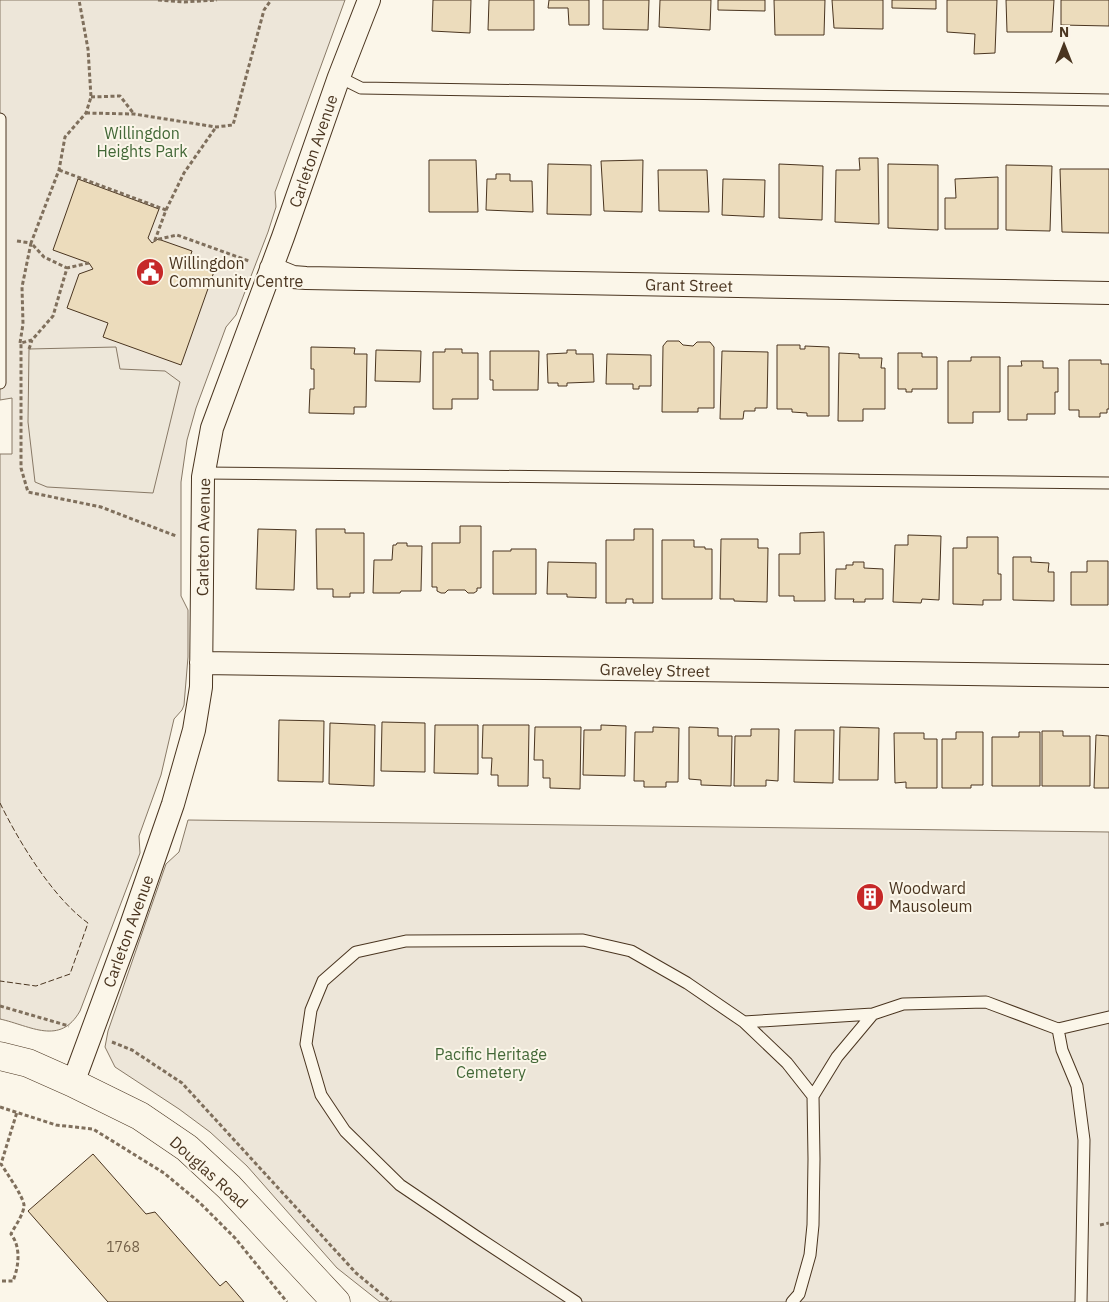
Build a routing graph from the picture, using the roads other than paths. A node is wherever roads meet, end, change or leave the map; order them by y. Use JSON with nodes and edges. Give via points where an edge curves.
{"nodes":[{"id":1,"x":369,"y":0,"type":"edge"},
{"id":2,"x":339,"y":77,"type":"junction"},
{"id":3,"x":1109,"y":100,"type":"edge"},
{"id":4,"x":0,"y":119,"type":"edge"},
{"id":5,"x":1,"y":239,"type":"edge"},
{"id":6,"x":271,"y":268,"type":"junction"},
{"id":7,"x":1109,"y":293,"type":"edge"},
{"id":8,"x":0,"y":350,"type":"edge"},
{"id":9,"x":0,"y":383,"type":"edge"},
{"id":10,"x":204,"y":472,"type":"junction"},
{"id":11,"x":1109,"y":483,"type":"edge"},
{"id":12,"x":201,"y":663,"type":"junction"},
{"id":13,"x":1109,"y":676,"type":"edge"},
{"id":14,"x":873,"y":1014,"type":"junction"},
{"id":15,"x":1109,"y":1017,"type":"edge"},
{"id":16,"x":744,"y":1022,"type":"junction"},
{"id":17,"x":1058,"y":1029,"type":"junction"},
{"id":18,"x":0,"y":1056,"type":"edge"},
{"id":19,"x":73,"y":1083,"type":"junction"},
{"id":20,"x":813,"y":1096,"type":"junction"},
{"id":21,"x":336,"y":1302,"type":"edge"},
{"id":22,"x":576,"y":1302,"type":"edge"},
{"id":23,"x":792,"y":1302,"type":"edge"},
{"id":24,"x":1081,"y":1302,"type":"edge"}],
"edges":[{"from":1,"to":2,"type":"street","name":"Carleton Avenue"},
{"from":2,"to":3,"type":"lane","via":[[361,88]]},
{"from":2,"to":6,"type":"street","name":"Carleton Avenue"},
{"from":4,"to":5,"type":"lane"},
{"from":5,"to":8,"type":"lane"},
{"from":6,"to":7,"type":"street","name":"Grant Street","via":[[306,278]]},
{"from":6,"to":10,"type":"street","name":"Carleton Avenue","via":[[212,428]]},
{"from":8,"to":9,"type":"lane"},
{"from":10,"to":11,"type":"lane"},
{"from":10,"to":12,"type":"street","name":"Carleton Avenue"},
{"from":12,"to":13,"type":"street","name":"Graveley Street"},
{"from":12,"to":19,"type":"street","name":"Carleton Avenue","via":[[194,730],[178,788]]},
{"from":14,"to":16,"type":"lane"},
{"from":14,"to":17,"type":"lane","via":[[903,1004],[986,1002]]},
{"from":14,"to":20,"type":"lane","via":[[837,1057]]},
{"from":15,"to":17,"type":"lane"},
{"from":16,"to":20,"type":"lane","via":[[787,1063]]},
{"from":16,"to":22,"type":"lane","via":[[688,983],[631,951],[583,940],[406,941],[356,952],[323,981],[311,1010],[306,1044],[321,1095],[345,1131],[400,1185]]},
{"from":17,"to":24,"type":"lane","via":[[1062,1050],[1077,1086],[1084,1140]]},
{"from":18,"to":19,"type":"street","name":"Douglas Road","via":[[28,1063]]},
{"from":19,"to":21,"type":"street","name":"Douglas Road","via":[[140,1116],[187,1148],[229,1186]]},
{"from":20,"to":23,"type":"lane","via":[[810,1255],[798,1294]]}]}
